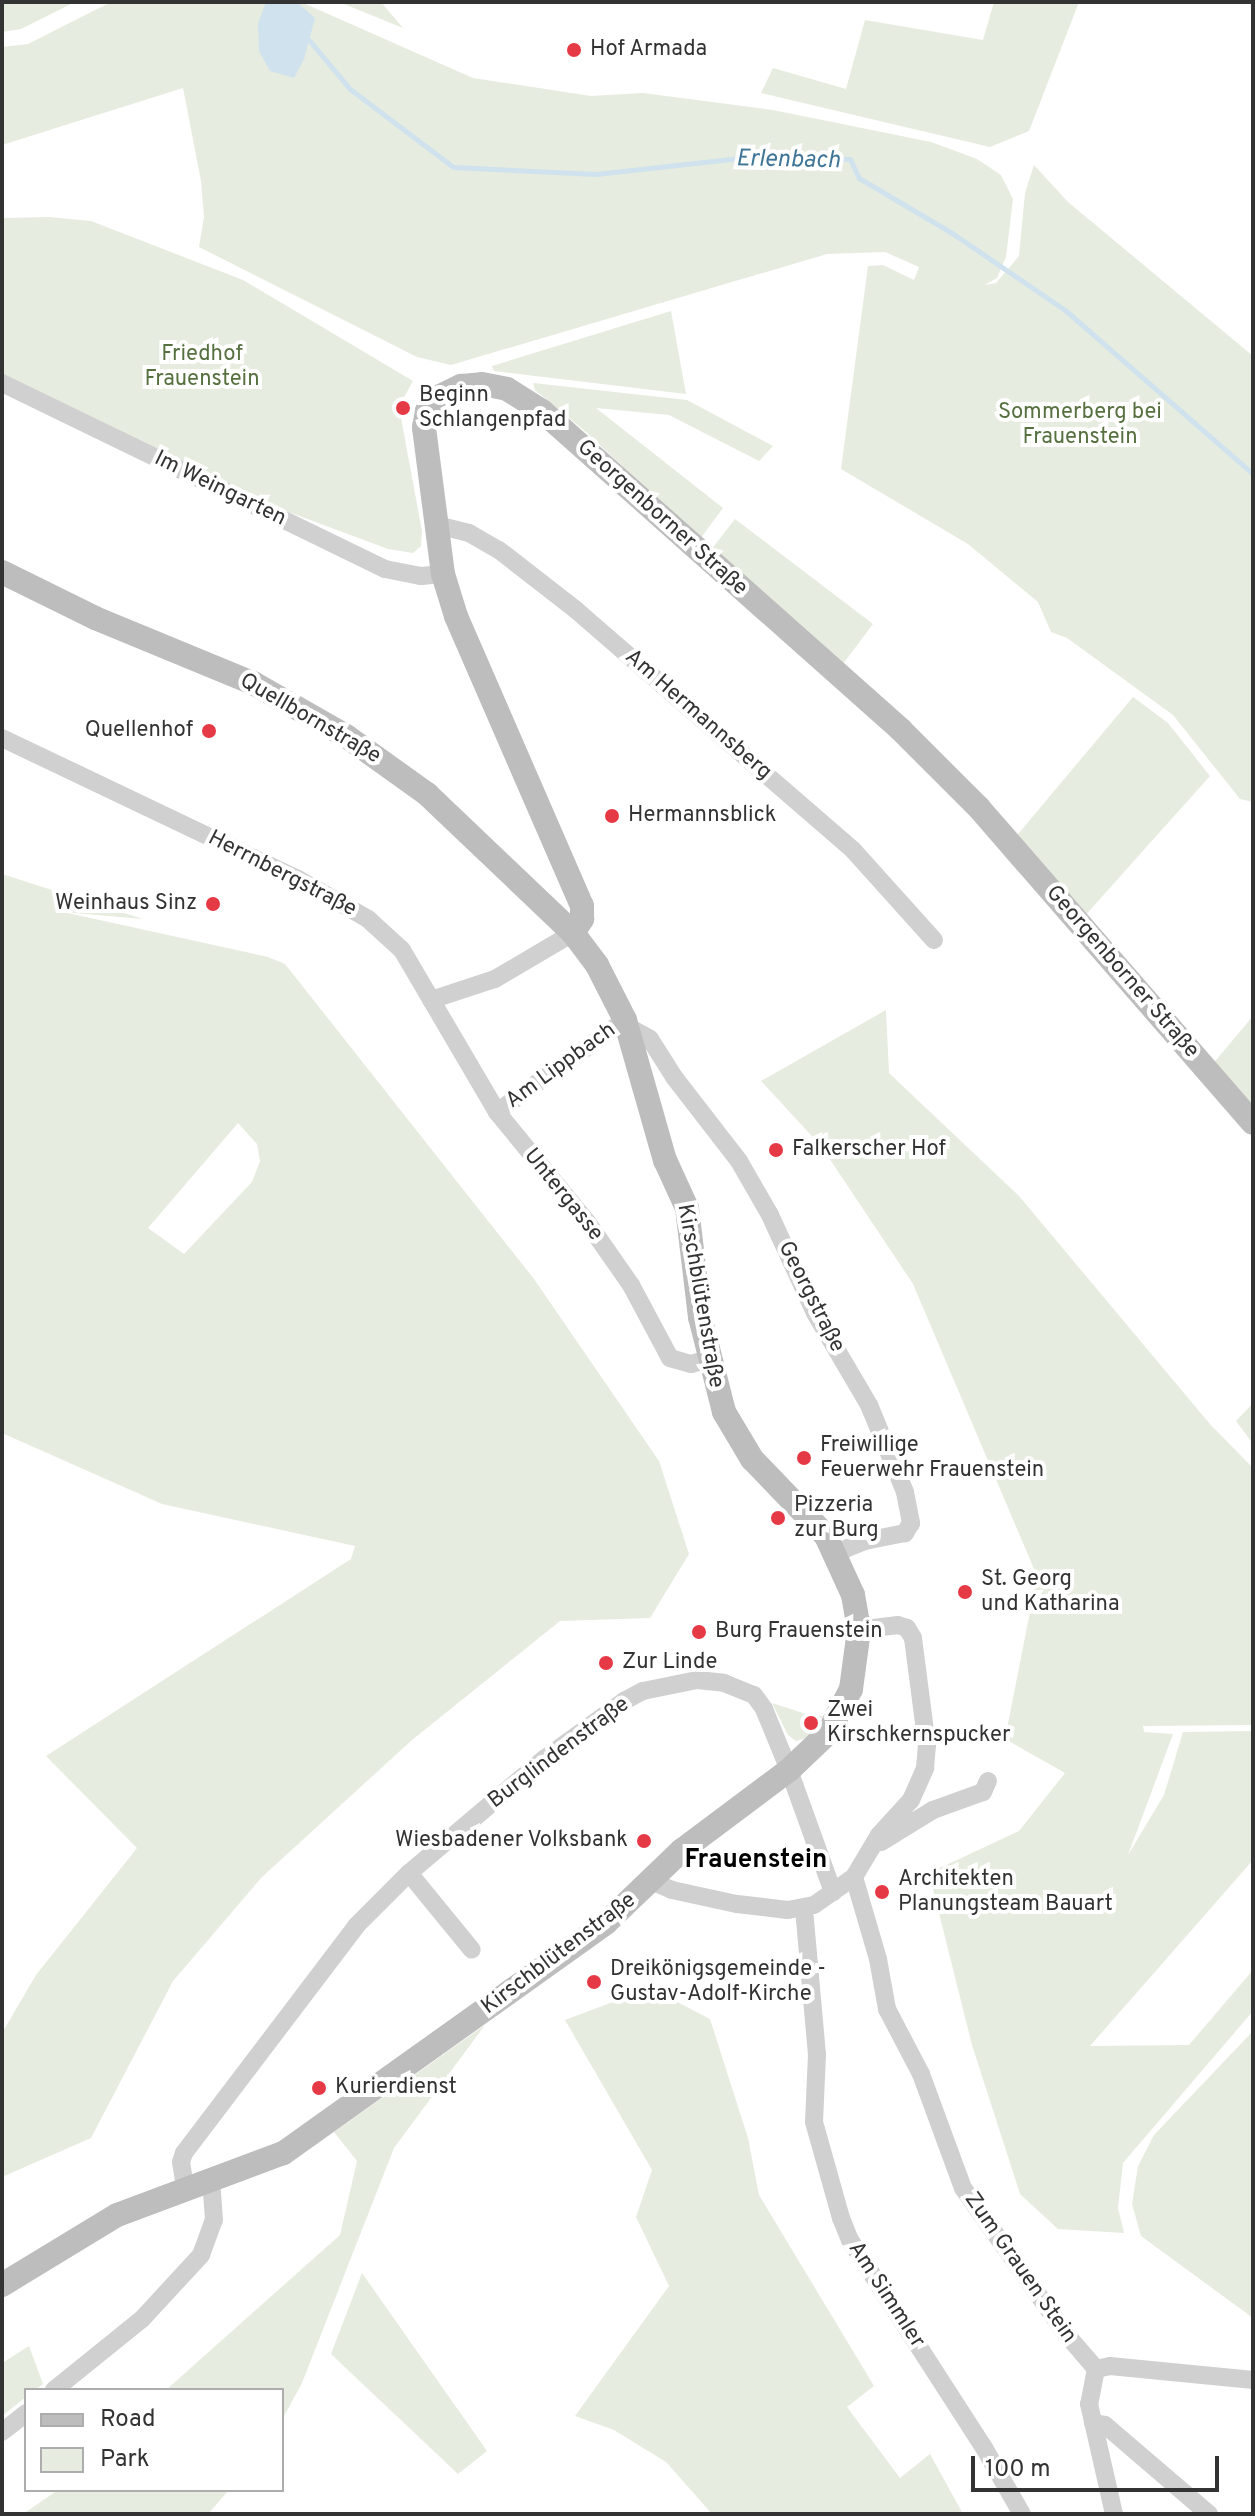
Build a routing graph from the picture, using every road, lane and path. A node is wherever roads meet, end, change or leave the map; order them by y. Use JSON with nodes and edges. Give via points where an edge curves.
{"nodes":[{"id":1,"x":2,"y":383,"type":"edge"},
{"id":2,"x":437,"y":525,"type":"junction"},
{"id":3,"x":2,"y":572,"type":"edge"},
{"id":4,"x":443,"y":574,"type":"junction"},
{"id":5,"x":2,"y":738,"type":"edge"},
{"id":6,"x":573,"y":933,"type":"junction"},
{"id":7,"x":934,"y":940,"type":"dead end"},
{"id":8,"x":431,"y":1000,"type":"junction"},
{"id":9,"x":626,"y":1023,"type":"junction"},
{"id":10,"x":497,"y":1112,"type":"junction"},
{"id":11,"x":1253,"y":1123,"type":"edge"},
{"id":12,"x":709,"y":1359,"type":"junction"},
{"id":13,"x":835,"y":1553,"type":"junction"},
{"id":14,"x":859,"y":1630,"type":"junction"},
{"id":15,"x":789,"y":1770,"type":"junction"},
{"id":16,"x":988,"y":1781,"type":"dead end"},
{"id":17,"x":872,"y":1847,"type":"junction"},
{"id":18,"x":409,"y":1873,"type":"junction"},
{"id":19,"x":854,"y":1877,"type":"junction"},
{"id":20,"x":651,"y":1881,"type":"junction"},
{"id":21,"x":833,"y":1892,"type":"junction"},
{"id":22,"x":804,"y":1909,"type":"junction"},
{"id":23,"x":472,"y":1950,"type":"dead end"},
{"id":24,"x":211,"y":2179,"type":"junction"},
{"id":25,"x":185,"y":2187,"type":"junction"},
{"id":26,"x":2,"y":2285,"type":"edge"},
{"id":27,"x":1096,"y":2369,"type":"junction"},
{"id":28,"x":1253,"y":2380,"type":"edge"},
{"id":29,"x":56,"y":2388,"type":"edge"},
{"id":30,"x":24,"y":2415,"type":"edge"},
{"id":31,"x":1093,"y":2423,"type":"junction"},
{"id":32,"x":2,"y":2432,"type":"edge"},
{"id":33,"x":1022,"y":2514,"type":"edge"},
{"id":34,"x":1114,"y":2514,"type":"edge"},
{"id":35,"x":1209,"y":2514,"type":"edge"}],
"edges":[{"from":1,"to":4,"type":"street","name":"Im Weingarten","via":[[385,569]]},
{"from":2,"to":4,"type":"main road","name":"Georgenborner Straße"},
{"from":2,"to":7,"type":"street","name":"Am Hermannsberg","via":[[469,533],[499,550],[576,610],[853,850]]},
{"from":2,"to":11,"type":"main road","name":"Georgenborner Straße","via":[[424,427],[431,404],[442,393],[471,384],[507,389],[531,403],[944,772]]},
{"from":3,"to":6,"type":"main road","name":"Quellbornstraße","via":[[95,618],[253,683],[346,736],[427,794]]},
{"from":4,"to":6,"type":"main road","name":"Georgenborner Straße","via":[[456,616],[582,906],[582,919]]},
{"from":5,"to":8,"type":"street","name":"Herrnbergstraße","via":[[298,879],[368,919],[402,950]]},
{"from":6,"to":8,"type":"street","via":[[495,979]]},
{"from":6,"to":9,"type":"main road","name":"Kirschblütenstraße","via":[[597,965]]},
{"from":8,"to":10,"type":"street","name":"Untergasse"},
{"from":9,"to":10,"type":"street","name":"Am Lippbach"},
{"from":9,"to":12,"type":"main road","name":"Kirschblütenstraße","via":[[665,1160],[687,1208]]},
{"from":9,"to":13,"type":"street","name":"Georgstraße","via":[[650,1039],[739,1161],[815,1313],[869,1405],[905,1492],[911,1523],[905,1533]]},
{"from":10,"to":12,"type":"street","name":"Untergasse","via":[[587,1222],[631,1285],[670,1358],[691,1364]]},
{"from":12,"to":13,"type":"main road","name":"Kirschblütenstraße","via":[[721,1404],[742,1444],[814,1521]]},
{"from":13,"to":14,"type":"main road","name":"Kirschblütenstraße","via":[[853,1595]]},
{"from":14,"to":15,"type":"main road","name":"Kirschblütenstraße","via":[[856,1670],[841,1715]]},
{"from":14,"to":17,"type":"street","via":[[907,1628],[915,1650],[927,1746],[925,1768],[911,1800]]},
{"from":15,"to":18,"type":"street","name":"Burglindenstraße","via":[[754,1695],[697,1680],[660,1687],[624,1701],[544,1759]]},
{"from":15,"to":20,"type":"main road","name":"Kirschblütenstraße","via":[[682,1850]]},
{"from":15,"to":21,"type":"street","name":"Burglindenstraße"},
{"from":16,"to":17,"type":"street","via":[[983,1792],[933,1810]]},
{"from":17,"to":19,"type":"street"},
{"from":18,"to":23,"type":"street"},
{"from":18,"to":25,"type":"street","name":"Burglindenstraße","via":[[356,1926],[184,2153]]},
{"from":19,"to":21,"type":"street"},
{"from":19,"to":27,"type":"street","name":"Zum Grauen Stein","via":[[887,2009],[921,2074],[963,2188]]},
{"from":20,"to":22,"type":"street","via":[[737,1904]]},
{"from":20,"to":24,"type":"main road","name":"Kirschblütenstraße","via":[[606,1923],[283,2153]]},
{"from":21,"to":22,"type":"street"},
{"from":22,"to":33,"type":"street","name":"Am Simmler","via":[[817,2054],[814,2122],[841,2218]]},
{"from":24,"to":25,"type":"main road","name":"Kirschblütenstraße"},
{"from":24,"to":29,"type":"street","via":[[214,2220],[201,2255],[142,2319]]},
{"from":25,"to":26,"type":"main road","name":"Kirschblütenstraße","via":[[94,2227]]},
{"from":27,"to":28,"type":"street"},
{"from":27,"to":31,"type":"street","via":[[1089,2404]]},
{"from":30,"to":32,"type":"street"},
{"from":31,"to":34,"type":"street"},
{"from":31,"to":35,"type":"street","via":[[1105,2425]]}]}
